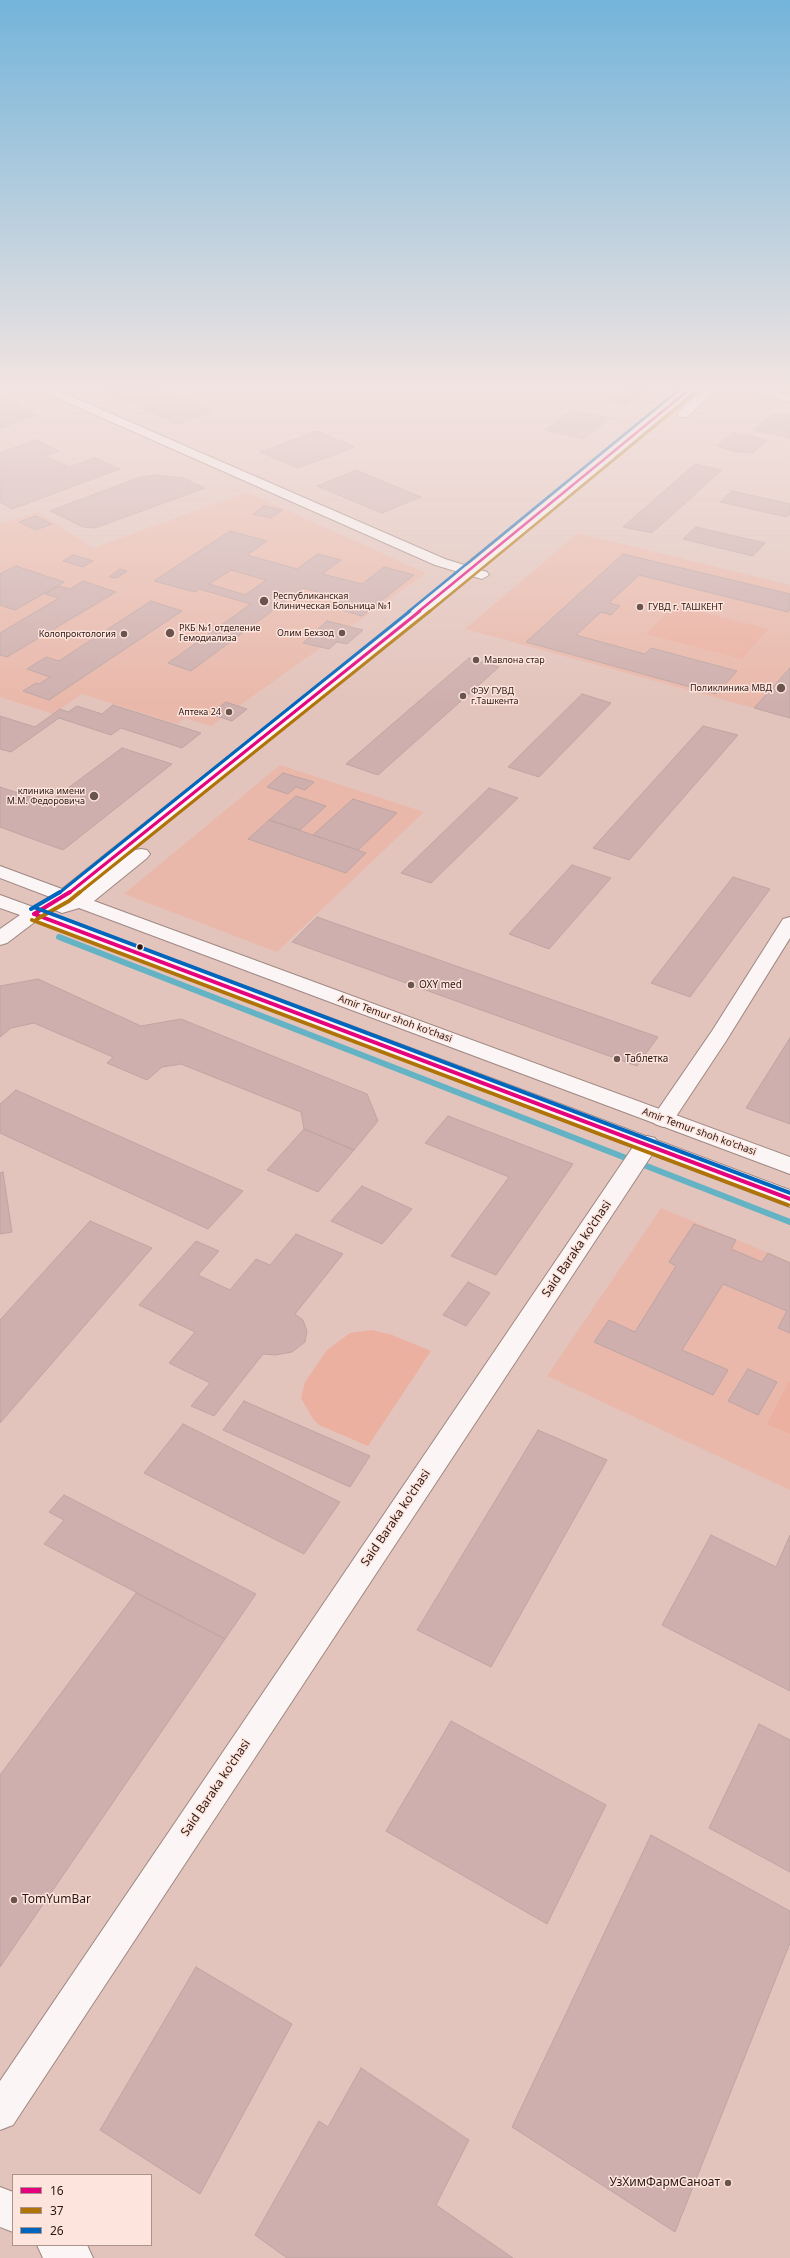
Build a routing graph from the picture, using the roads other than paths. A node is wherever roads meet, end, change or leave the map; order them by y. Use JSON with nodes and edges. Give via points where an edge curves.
{"nodes":[{"id":1,"x":279,"y":493,"type":"edge"},
{"id":2,"x":568,"y":493,"type":"edge"},
{"id":3,"x":582,"y":493,"type":"edge"},
{"id":4,"x":474,"y":574,"type":"junction"},
{"id":5,"x":0,"y":872,"type":"edge"},
{"id":6,"x":73,"y":899,"type":"junction"},
{"id":7,"x":0,"y":901,"type":"edge"},
{"id":8,"x":27,"y":911,"type":"junction"},
{"id":9,"x":790,"y":923,"type":"edge"},
{"id":10,"x":0,"y":924,"type":"edge"},
{"id":11,"x":0,"y":939,"type":"edge"},
{"id":12,"x":663,"y":1119,"type":"junction"},
{"id":13,"x":647,"y":1144,"type":"junction"},
{"id":14,"x":790,"y":1166,"type":"edge"},
{"id":15,"x":790,"y":1199,"type":"edge"},
{"id":16,"x":0,"y":2112,"type":"edge"},
{"id":17,"x":0,"y":2205,"type":"edge"},
{"id":18,"x":12,"y":2213,"type":"edge"},
{"id":19,"x":57,"y":2246,"type":"edge"},
{"id":20,"x":74,"y":2258,"type":"edge"}],
"edges":[{"from":1,"to":4,"type":"main road"},
{"from":2,"to":4,"type":"main road"},
{"from":3,"to":4,"type":"main road"},
{"from":4,"to":6,"type":"main road","via":[[268,746]]},
{"from":5,"to":6,"type":"main road","name":"Amir Temur shoh ko'chasi"},
{"from":6,"to":8,"type":"main road"},
{"from":6,"to":12,"type":"main road","name":"Amir Temur shoh ko'chasi"},
{"from":7,"to":8,"type":"main road"},
{"from":8,"to":10,"type":"main road"},
{"from":8,"to":11,"type":"main road"},
{"from":8,"to":13,"type":"main road"},
{"from":9,"to":12,"type":"main road","name":"Said Baraka ko'chasi"},
{"from":12,"to":13,"type":"main road","name":"Said Baraka ko'chasi"},
{"from":12,"to":14,"type":"main road","name":"Amir Temur shoh ko'chasi"},
{"from":13,"to":15,"type":"main road"},
{"from":13,"to":16,"type":"main road","name":"Said Baraka ko'chasi"},
{"from":17,"to":18,"type":"main road"},
{"from":19,"to":20,"type":"main road"}]}
